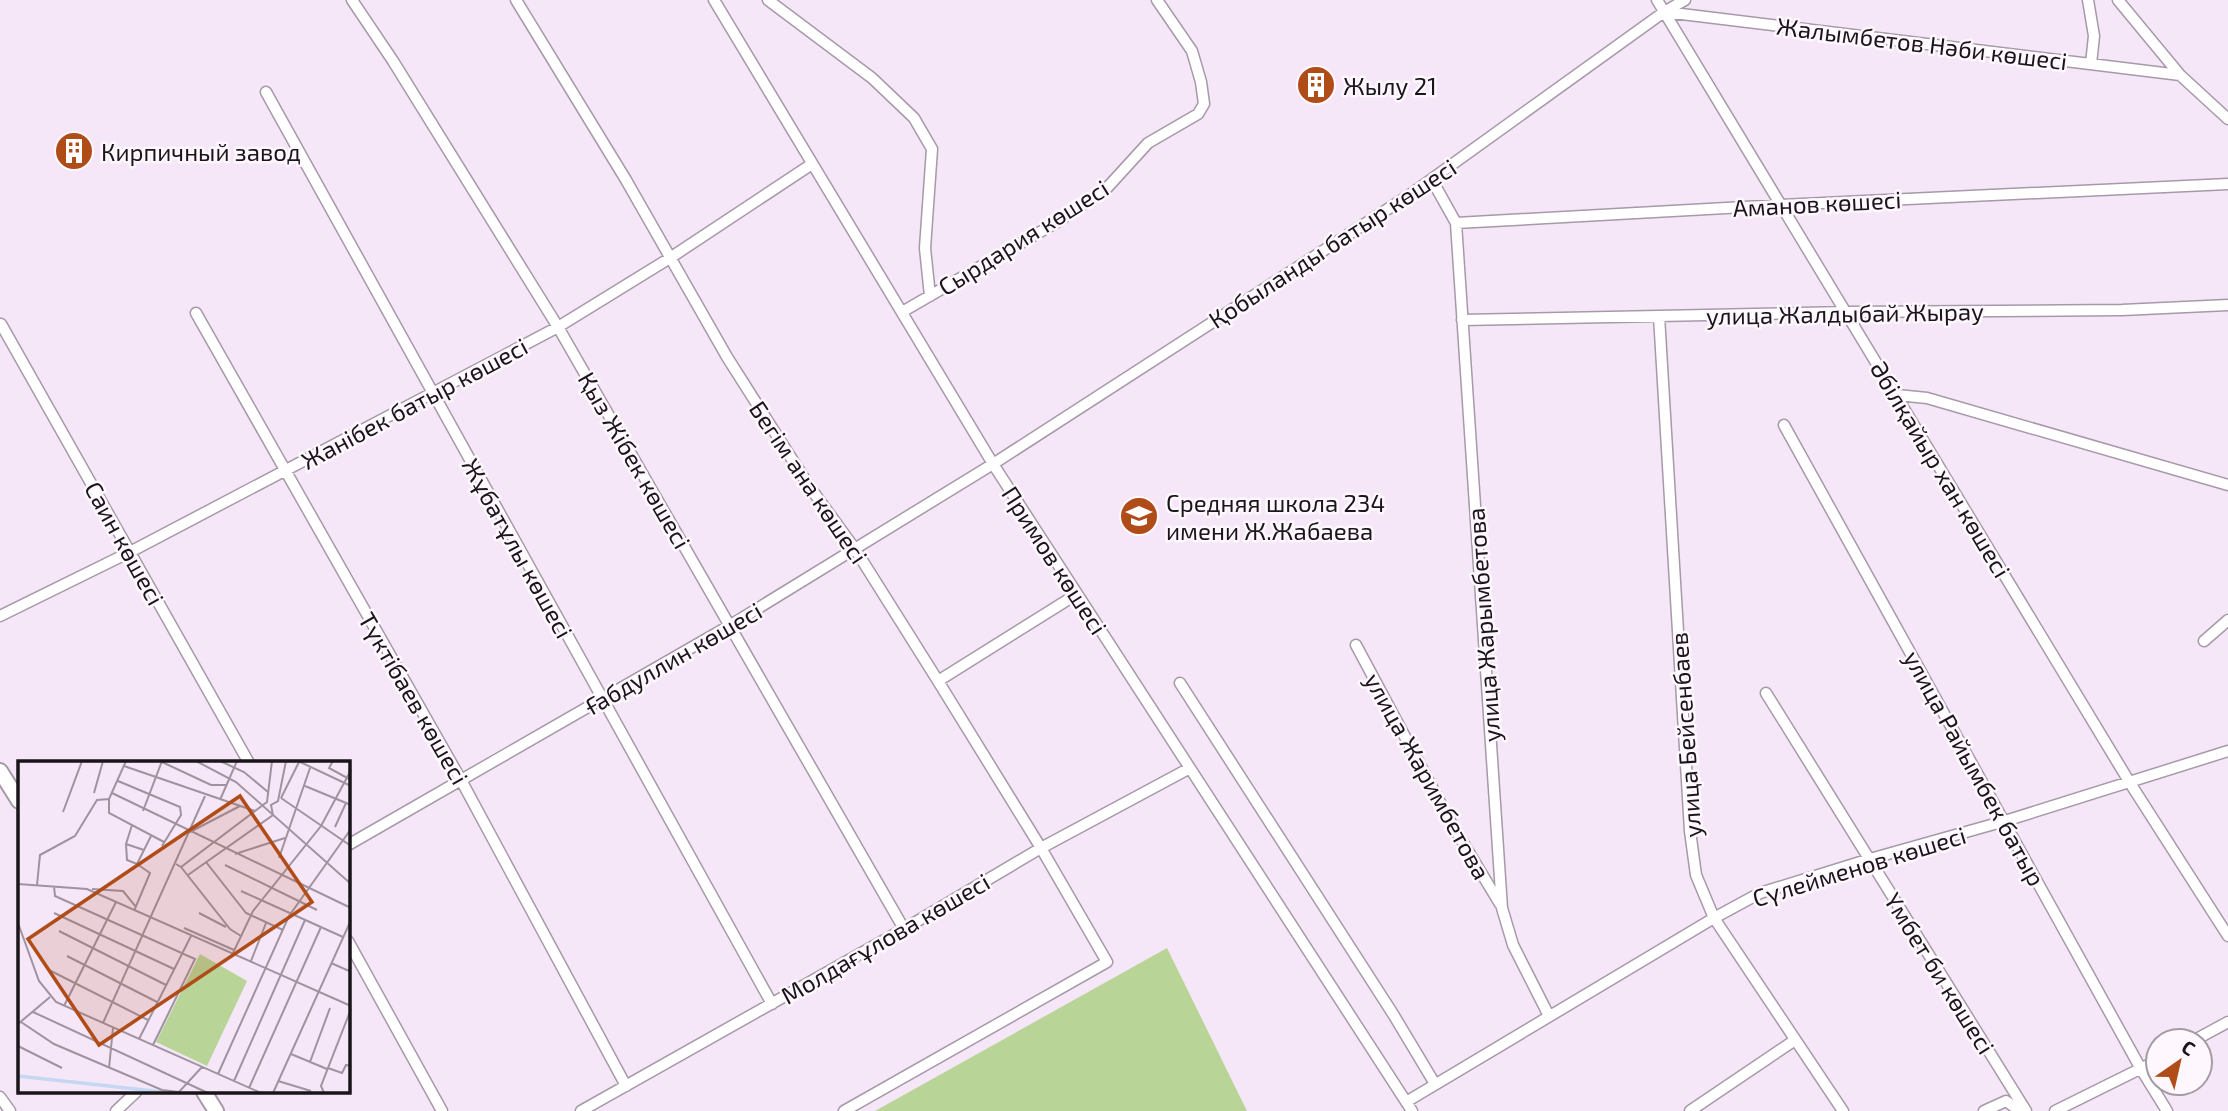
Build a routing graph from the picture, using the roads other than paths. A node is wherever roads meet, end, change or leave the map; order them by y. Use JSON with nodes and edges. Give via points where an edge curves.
{"nodes":[{"id":1,"x":352,"y":0,"type":"edge"},
{"id":2,"x":516,"y":0,"type":"edge"},
{"id":3,"x":714,"y":0,"type":"edge"},
{"id":4,"x":768,"y":0,"type":"edge"},
{"id":5,"x":1157,"y":0,"type":"edge"},
{"id":6,"x":1657,"y":0,"type":"edge"},
{"id":7,"x":1685,"y":0,"type":"edge"},
{"id":8,"x":2088,"y":0,"type":"edge"},
{"id":9,"x":2118,"y":0,"type":"edge"},
{"id":10,"x":1664,"y":12,"type":"junction"},
{"id":11,"x":2091,"y":64,"type":"junction"},
{"id":12,"x":2180,"y":75,"type":"junction"},
{"id":13,"x":266,"y":92,"type":"dead end"},
{"id":14,"x":2228,"y":119,"type":"edge"},
{"id":15,"x":812,"y":163,"type":"junction"},
{"id":16,"x":1432,"y":180,"type":"junction"},
{"id":17,"x":2228,"y":184,"type":"edge"},
{"id":18,"x":1781,"y":205,"type":"junction"},
{"id":19,"x":1456,"y":223,"type":"junction"},
{"id":20,"x":670,"y":258,"type":"junction"},
{"id":21,"x":930,"y":296,"type":"junction"},
{"id":22,"x":2228,"y":305,"type":"edge"},
{"id":23,"x":902,"y":312,"type":"junction"},
{"id":24,"x":1847,"y":312,"type":"junction"},
{"id":25,"x":196,"y":313,"type":"dead end"},
{"id":26,"x":1659,"y":316,"type":"junction"},
{"id":27,"x":1462,"y":320,"type":"junction"},
{"id":28,"x":1,"y":324,"type":"edge"},
{"id":29,"x":558,"y":327,"type":"junction"},
{"id":30,"x":433,"y":393,"type":"junction"},
{"id":31,"x":1898,"y":395,"type":"junction"},
{"id":32,"x":1784,"y":425,"type":"dead end"},
{"id":33,"x":993,"y":464,"type":"junction"},
{"id":34,"x":285,"y":471,"type":"junction"},
{"id":35,"x":2228,"y":485,"type":"edge"},
{"id":36,"x":855,"y":549,"type":"junction"},
{"id":37,"x":130,"y":552,"type":"junction"},
{"id":38,"x":1077,"y":594,"type":"junction"},
{"id":39,"x":0,"y":616,"type":"edge"},
{"id":40,"x":2228,"y":620,"type":"edge"},
{"id":41,"x":729,"y":626,"type":"junction"},
{"id":42,"x":2204,"y":640,"type":"dead end"},
{"id":43,"x":1356,"y":645,"type":"dead end"},
{"id":44,"x":939,"y":681,"type":"junction"},
{"id":45,"x":1180,"y":683,"type":"dead end"},
{"id":46,"x":1766,"y":693,"type":"dead end"},
{"id":47,"x":602,"y":699,"type":"junction"},
{"id":48,"x":2228,"y":751,"type":"edge"},
{"id":49,"x":248,"y":761,"type":"edge"},
{"id":50,"x":1190,"y":768,"type":"junction"},
{"id":51,"x":0,"y":771,"type":"edge"},
{"id":52,"x":461,"y":780,"type":"junction"},
{"id":53,"x":2130,"y":783,"type":"junction"},
{"id":54,"x":18,"y":799,"type":"edge"},
{"id":55,"x":2005,"y":821,"type":"junction"},
{"id":56,"x":350,"y":844,"type":"edge"},
{"id":57,"x":1041,"y":848,"type":"junction"},
{"id":58,"x":1870,"y":859,"type":"junction"},
{"id":59,"x":1502,"y":908,"type":"junction"},
{"id":60,"x":1714,"y":918,"type":"junction"},
{"id":61,"x":904,"y":929,"type":"junction"},
{"id":62,"x":2228,"y":936,"type":"edge"},
{"id":63,"x":350,"y":945,"type":"edge"},
{"id":64,"x":772,"y":1004,"type":"junction"},
{"id":65,"x":1549,"y":1016,"type":"junction"},
{"id":66,"x":1795,"y":1040,"type":"junction"},
{"id":67,"x":2144,"y":1067,"type":"edge"},
{"id":68,"x":2141,"y":1069,"type":"junction"},
{"id":69,"x":1435,"y":1084,"type":"junction"},
{"id":70,"x":626,"y":1086,"type":"junction"},
{"id":71,"x":134,"y":1094,"type":"edge"},
{"id":72,"x":205,"y":1094,"type":"edge"},
{"id":73,"x":0,"y":1097,"type":"edge"},
{"id":74,"x":1409,"y":1106,"type":"edge"},
{"id":75,"x":10,"y":1111,"type":"edge"},
{"id":76,"x":117,"y":1111,"type":"edge"},
{"id":77,"x":216,"y":1111,"type":"edge"},
{"id":78,"x":442,"y":1111,"type":"edge"},
{"id":79,"x":581,"y":1111,"type":"edge"},
{"id":80,"x":844,"y":1111,"type":"edge"},
{"id":81,"x":1690,"y":1111,"type":"edge"},
{"id":82,"x":1843,"y":1111,"type":"edge"},
{"id":83,"x":1984,"y":1111,"type":"edge"},
{"id":84,"x":2020,"y":1111,"type":"edge"},
{"id":85,"x":2026,"y":1111,"type":"edge"},
{"id":86,"x":2055,"y":1111,"type":"edge"},
{"id":87,"x":2167,"y":1111,"type":"edge"}],
"edges":[{"from":1,"to":29,"type":"street","name":"Қыз Жібек көшесі"},
{"from":2,"to":20,"type":"street","name":"Бегім ана көшесі"},
{"from":3,"to":15,"type":"street","name":"Примов көшесі"},
{"from":4,"to":21,"type":"street","via":[[872,78],[915,118],[932,149],[925,248]]},
{"from":5,"to":21,"type":"street","name":"Сырдария көшесі","via":[[1192,51],[1204,104],[1198,114],[1148,143],[1106,189],[1059,221]]},
{"from":6,"to":10,"type":"street","name":"Әбілқайыр хан көшесі"},
{"from":7,"to":10,"type":"street","name":"Қобыланды батыр көшесі"},
{"from":8,"to":11,"type":"street","via":[[2094,36]]},
{"from":9,"to":12,"type":"street"},
{"from":10,"to":11,"type":"street","name":"Жалымбетов Нәби көшесі"},
{"from":10,"to":16,"type":"street","name":"Қобыланды батыр көшесі"},
{"from":10,"to":18,"type":"street","name":"Әбілқайыр хан көшесі"},
{"from":11,"to":12,"type":"street","name":"Жалымбетов Нәби көшесі"},
{"from":12,"to":14,"type":"street"},
{"from":13,"to":30,"type":"street","name":"Жұбатұлы көшесі"},
{"from":15,"to":20,"type":"street","name":"Жанібек батыр көшесі"},
{"from":15,"to":23,"type":"street","name":"Примов көшесі"},
{"from":16,"to":19,"type":"street"},
{"from":16,"to":33,"type":"street","name":"Қобыланды батыр көшесі"},
{"from":17,"to":18,"type":"street","name":"Аманов көшесі"},
{"from":18,"to":19,"type":"street","name":"Аманов көшесі"},
{"from":18,"to":24,"type":"street","name":"Әбілқайыр хан көшесі"},
{"from":19,"to":27,"type":"street","name":"улица Жарымбетова"},
{"from":20,"to":29,"type":"street","name":"Жанібек батыр көшесі"},
{"from":20,"to":36,"type":"street","name":"Бегім ана көшесі","via":[[764,416]]},
{"from":21,"to":23,"type":"street","name":"Сырдария көшесі"},
{"from":22,"to":24,"type":"street","name":"улица Жалдыбай Жырау"},
{"from":23,"to":33,"type":"street","name":"Примов көшесі"},
{"from":24,"to":26,"type":"street","name":"улица Жалдыбай Жырау"},
{"from":24,"to":31,"type":"street","name":"Әбілқайыр хан көшесі"},
{"from":25,"to":34,"type":"street","name":"Түктібаев көшесі"},
{"from":26,"to":27,"type":"street","name":"улица Жалдыбай Жырау"},
{"from":26,"to":60,"type":"street","name":"улица Бейсенбаев","via":[[1690,831],[1696,875]]},
{"from":27,"to":59,"type":"street","name":"улица Жарымбетова"},
{"from":28,"to":37,"type":"street","name":"Саин көшесі"},
{"from":29,"to":30,"type":"street","name":"Жанібек батыр көшесі"},
{"from":29,"to":41,"type":"street","name":"Қыз Жібек көшесі"},
{"from":30,"to":34,"type":"street","name":"Жанібек батыр көшесі"},
{"from":30,"to":47,"type":"street","name":"Жұбатұлы көшесі"},
{"from":31,"to":35,"type":"street","via":[[1927,398]]},
{"from":31,"to":53,"type":"street","name":"Әбілқайыр хан көшесі"},
{"from":32,"to":55,"type":"street","name":"улица Райымбек батыр"},
{"from":33,"to":36,"type":"street","name":"Ғабдуллин көшесі"},
{"from":33,"to":38,"type":"street","name":"Примов көшесі"},
{"from":34,"to":37,"type":"street","name":"Жанібек батыр көшесі"},
{"from":34,"to":52,"type":"street","name":"Түктібаев көшесі"},
{"from":36,"to":41,"type":"street","name":"Ғабдуллин көшесі"},
{"from":36,"to":44,"type":"street","name":"Бегім ана көшесі"},
{"from":37,"to":39,"type":"street","name":"Жанібек батыр көшесі"},
{"from":37,"to":49,"type":"street","name":"Саин көшесі"},
{"from":38,"to":44,"type":"street"},
{"from":38,"to":50,"type":"street","name":"Примов көшесі"},
{"from":40,"to":42,"type":"street"},
{"from":41,"to":47,"type":"street","name":"Ғабдуллин көшесі"},
{"from":41,"to":61,"type":"street","name":"Қыз Жібек көшесі"},
{"from":43,"to":59,"type":"street","name":"улица Жаримбетова"},
{"from":44,"to":57,"type":"street","name":"Бегім ана көшесі"},
{"from":45,"to":69,"type":"street"},
{"from":46,"to":58,"type":"street","name":"Үмбет би көшесі"},
{"from":47,"to":52,"type":"street","name":"Ғабдуллин көшесі"},
{"from":47,"to":64,"type":"street","name":"Жұбатұлы көшесі"},
{"from":48,"to":53,"type":"street","name":"Сүлейменов көшесі"},
{"from":50,"to":57,"type":"street","name":"Молдағұлова көшесі"},
{"from":50,"to":74,"type":"street","name":"Примов көшесі"},
{"from":51,"to":54,"type":"street"},
{"from":52,"to":56,"type":"street","name":"Ғабдуллин көшесі"},
{"from":52,"to":70,"type":"street","name":"Түктібаев көшесі"},
{"from":53,"to":55,"type":"street","name":"Сүлейменов көшесі"},
{"from":53,"to":62,"type":"street","name":"Әбілқайыр хан көшесі"},
{"from":55,"to":58,"type":"street","name":"Сүлейменов көшесі"},
{"from":55,"to":68,"type":"street","name":"улица Райымбек батыр"},
{"from":57,"to":61,"type":"street","name":"Молдағұлова көшесі"},
{"from":57,"to":80,"type":"street","name":"Бегім ана көшесі","via":[[1107,962]]},
{"from":58,"to":60,"type":"street","name":"Сүлейменов көшесі","via":[[1760,893]]},
{"from":58,"to":85,"type":"street","name":"Үмбет би көшесі"},
{"from":59,"to":65,"type":"street","name":"улица Жарымбетова","via":[[1513,945]]},
{"from":60,"to":65,"type":"street","name":"Сүлейменов көшесі"},
{"from":60,"to":66,"type":"street","name":"улица Бейсенбаев"},
{"from":61,"to":64,"type":"street","name":"Молдағұлова көшесі"},
{"from":63,"to":78,"type":"street"},
{"from":64,"to":70,"type":"street","name":"Молдағұлова көшесі"},
{"from":65,"to":69,"type":"street","name":"Сүлейменов көшесі"},
{"from":66,"to":81,"type":"street"},
{"from":66,"to":82,"type":"street","name":"улица Бейсенбаев"},
{"from":67,"to":68,"type":"street"},
{"from":68,"to":86,"type":"street"},
{"from":68,"to":87,"type":"street","name":"улица Райымбек батыр"},
{"from":69,"to":74,"type":"street","name":"Сүлейменов көшесі"},
{"from":70,"to":79,"type":"street","name":"Молдағұлова көшесі"},
{"from":71,"to":76,"type":"street"},
{"from":72,"to":77,"type":"street"},
{"from":73,"to":75,"type":"street"},
{"from":83,"to":84,"type":"street","via":[[2006,1101]]}]}
